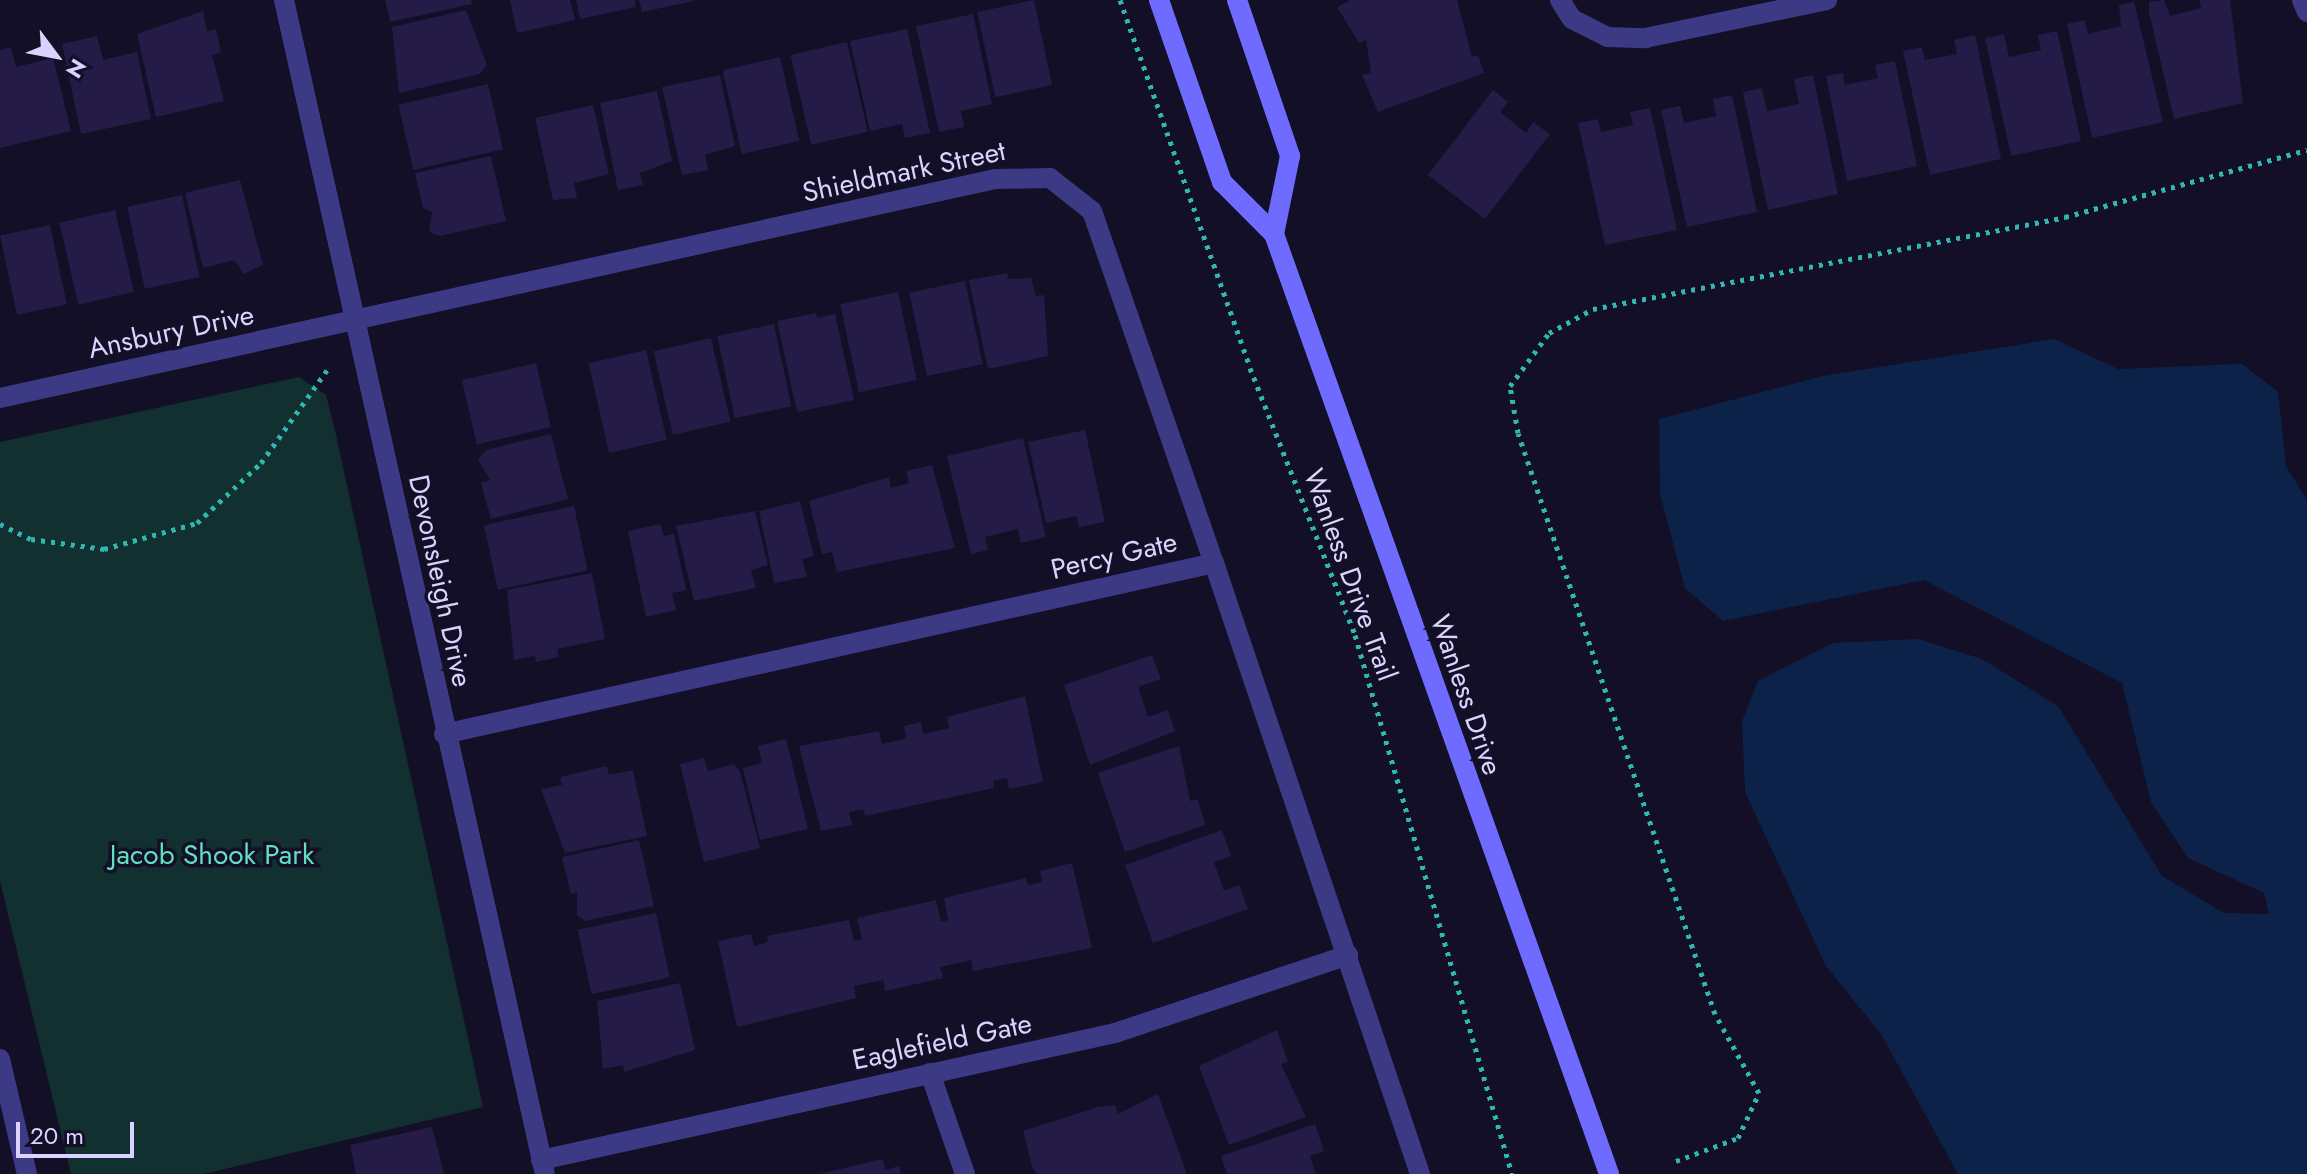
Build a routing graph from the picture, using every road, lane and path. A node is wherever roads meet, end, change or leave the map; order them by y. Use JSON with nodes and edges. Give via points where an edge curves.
{"nodes":[{"id":1,"x":284,"y":0,"type":"edge"},
{"id":2,"x":1120,"y":0,"type":"edge"},
{"id":3,"x":1159,"y":0,"type":"edge"},
{"id":4,"x":1237,"y":0,"type":"edge"},
{"id":5,"x":1560,"y":0,"type":"edge"},
{"id":6,"x":1827,"y":0,"type":"edge"},
{"id":7,"x":2302,"y":0,"type":"edge"},
{"id":8,"x":2307,"y":12,"type":"edge"},
{"id":9,"x":2307,"y":150,"type":"edge"},
{"id":10,"x":1274,"y":234,"type":"junction"},
{"id":11,"x":355,"y":321,"type":"junction"},
{"id":12,"x":327,"y":370,"type":"dead end"},
{"id":13,"x":0,"y":398,"type":"edge"},
{"id":14,"x":0,"y":524,"type":"edge"},
{"id":15,"x":1214,"y":563,"type":"junction"},
{"id":16,"x":444,"y":734,"type":"junction"},
{"id":17,"x":1348,"y":955,"type":"junction"},
{"id":18,"x":0,"y":1059,"type":"edge"},
{"id":19,"x":930,"y":1073,"type":"junction"},
{"id":20,"x":1676,"y":1161,"type":"dead end"},
{"id":21,"x":543,"y":1167,"type":"edge"},
{"id":22,"x":27,"y":1174,"type":"edge"},
{"id":23,"x":965,"y":1174,"type":"edge"},
{"id":24,"x":1420,"y":1174,"type":"edge"},
{"id":25,"x":1512,"y":1174,"type":"edge"},
{"id":26,"x":1609,"y":1174,"type":"edge"}],
"edges":[{"from":1,"to":11,"type":"street","name":"Devonsleigh Drive"},
{"from":2,"to":25,"type":"path","name":"Wanless Drive Trail","via":[[1250,368],[1355,635]]},
{"from":3,"to":10,"type":"main road","name":"Wanless Drive","via":[[1222,182]]},
{"from":4,"to":10,"type":"main road","via":[[1290,156]]},
{"from":5,"to":6,"type":"street","via":[[1572,19],[1607,37],[1645,38]]},
{"from":7,"to":8,"type":"street"},
{"from":9,"to":20,"type":"path","via":[[2065,217],[1593,309],[1549,333],[1510,386],[1518,433],[1715,1014],[1759,1093],[1738,1138]]},
{"from":10,"to":26,"type":"main road","name":"Wanless Drive"},
{"from":11,"to":13,"type":"street","name":"Ansbury Drive"},
{"from":11,"to":15,"type":"street","name":"Shieldmark Street","via":[[995,179],[1050,178],[1092,211]]},
{"from":11,"to":16,"type":"street","name":"Devonsleigh Drive"},
{"from":12,"to":14,"type":"path","via":[[261,463],[197,523],[104,549],[31,539]]},
{"from":15,"to":16,"type":"street","name":"Percy Gate"},
{"from":15,"to":17,"type":"street","name":"Percy Gate"},
{"from":16,"to":21,"type":"street","name":"Devonsleigh Drive"},
{"from":17,"to":19,"type":"street","name":"Eaglefield Gate","via":[[1115,1033]]},
{"from":17,"to":24,"type":"street","name":"Percy Gate"},
{"from":18,"to":22,"type":"street"},
{"from":19,"to":21,"type":"street","name":"Eaglefield Gate"},
{"from":19,"to":23,"type":"street"}]}
